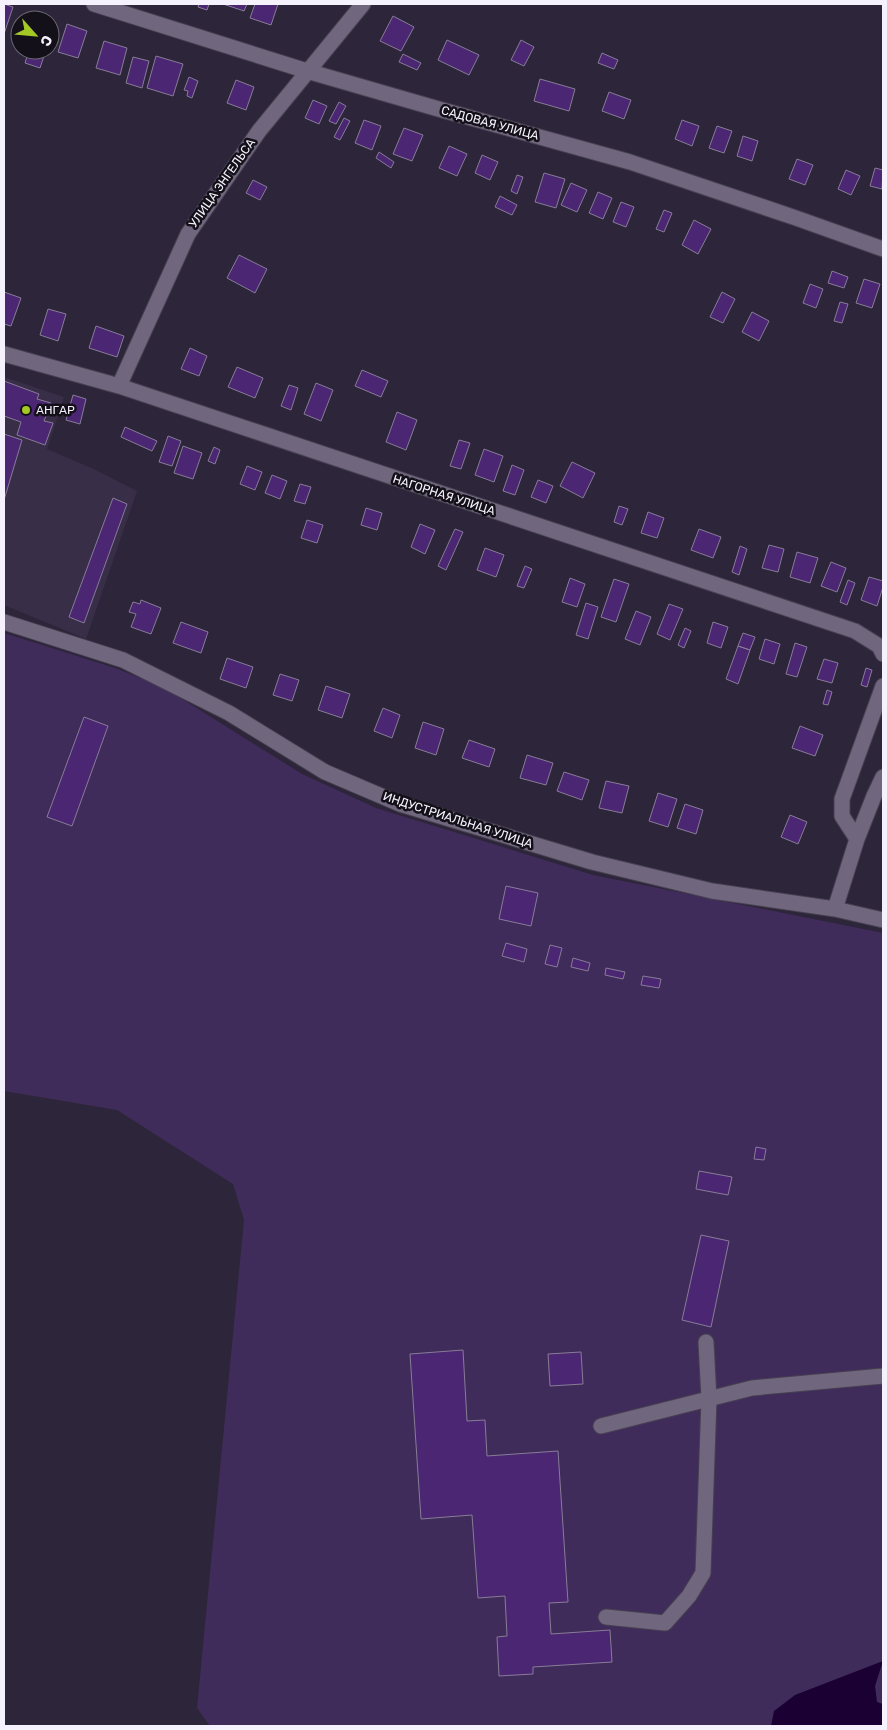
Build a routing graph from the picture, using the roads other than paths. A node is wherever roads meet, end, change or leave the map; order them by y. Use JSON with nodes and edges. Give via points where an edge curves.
{"nodes":[{"id":1,"x":94,"y":4,"type":"edge"},
{"id":2,"x":363,"y":4,"type":"edge"},
{"id":3,"x":307,"y":71,"type":"junction"},
{"id":4,"x":883,"y":249,"type":"edge"},
{"id":5,"x":4,"y":354,"type":"edge"},
{"id":6,"x":119,"y":386,"type":"junction"},
{"id":7,"x":4,"y":622,"type":"edge"},
{"id":8,"x":881,"y":650,"type":"edge"},
{"id":9,"x":883,"y":686,"type":"edge"},
{"id":10,"x":883,"y":777,"type":"edge"},
{"id":11,"x":857,"y":839,"type":"junction"},
{"id":12,"x":835,"y":909,"type":"junction"},
{"id":13,"x":883,"y":920,"type":"edge"},
{"id":14,"x":706,"y":1342,"type":"dead end"},
{"id":15,"x":883,"y":1376,"type":"edge"},
{"id":16,"x":710,"y":1399,"type":"junction"},
{"id":17,"x":601,"y":1426,"type":"dead end"},
{"id":18,"x":606,"y":1617,"type":"dead end"}],
"edges":[{"from":1,"to":3,"type":"street","name":"САДОВАЯ УЛИЦА"},
{"from":2,"to":3,"type":"street","name":"УЛИЦА ЭНГЕЛЬСА"},
{"from":3,"to":4,"type":"street","name":"САДОВАЯ УЛИЦА","via":[[630,162]]},
{"from":3,"to":6,"type":"street","name":"УЛИЦА ЭНГЕЛЬСА","via":[[259,131],[188,234]]},
{"from":5,"to":6,"type":"street","name":"НАГОРНАЯ УЛИЦА"},
{"from":6,"to":8,"type":"street","name":"НАГОРНАЯ УЛИЦА","via":[[855,631]]},
{"from":7,"to":12,"type":"street","name":"ИНДУСТРИАЛЬНАЯ УЛИЦА","via":[[123,660],[229,713],[325,772],[400,804],[601,864],[712,891]]},
{"from":9,"to":11,"type":"street","via":[[842,799],[842,816]]},
{"from":10,"to":11,"type":"street"},
{"from":11,"to":12,"type":"street"},
{"from":12,"to":13,"type":"street","name":"ИНДУСТРИАЛЬНАЯ УЛИЦА"},
{"from":14,"to":16,"type":"street"},
{"from":15,"to":16,"type":"street","via":[[752,1388]]},
{"from":16,"to":17,"type":"street"},
{"from":16,"to":18,"type":"street","via":[[703,1573],[689,1596],[665,1623]]}]}
